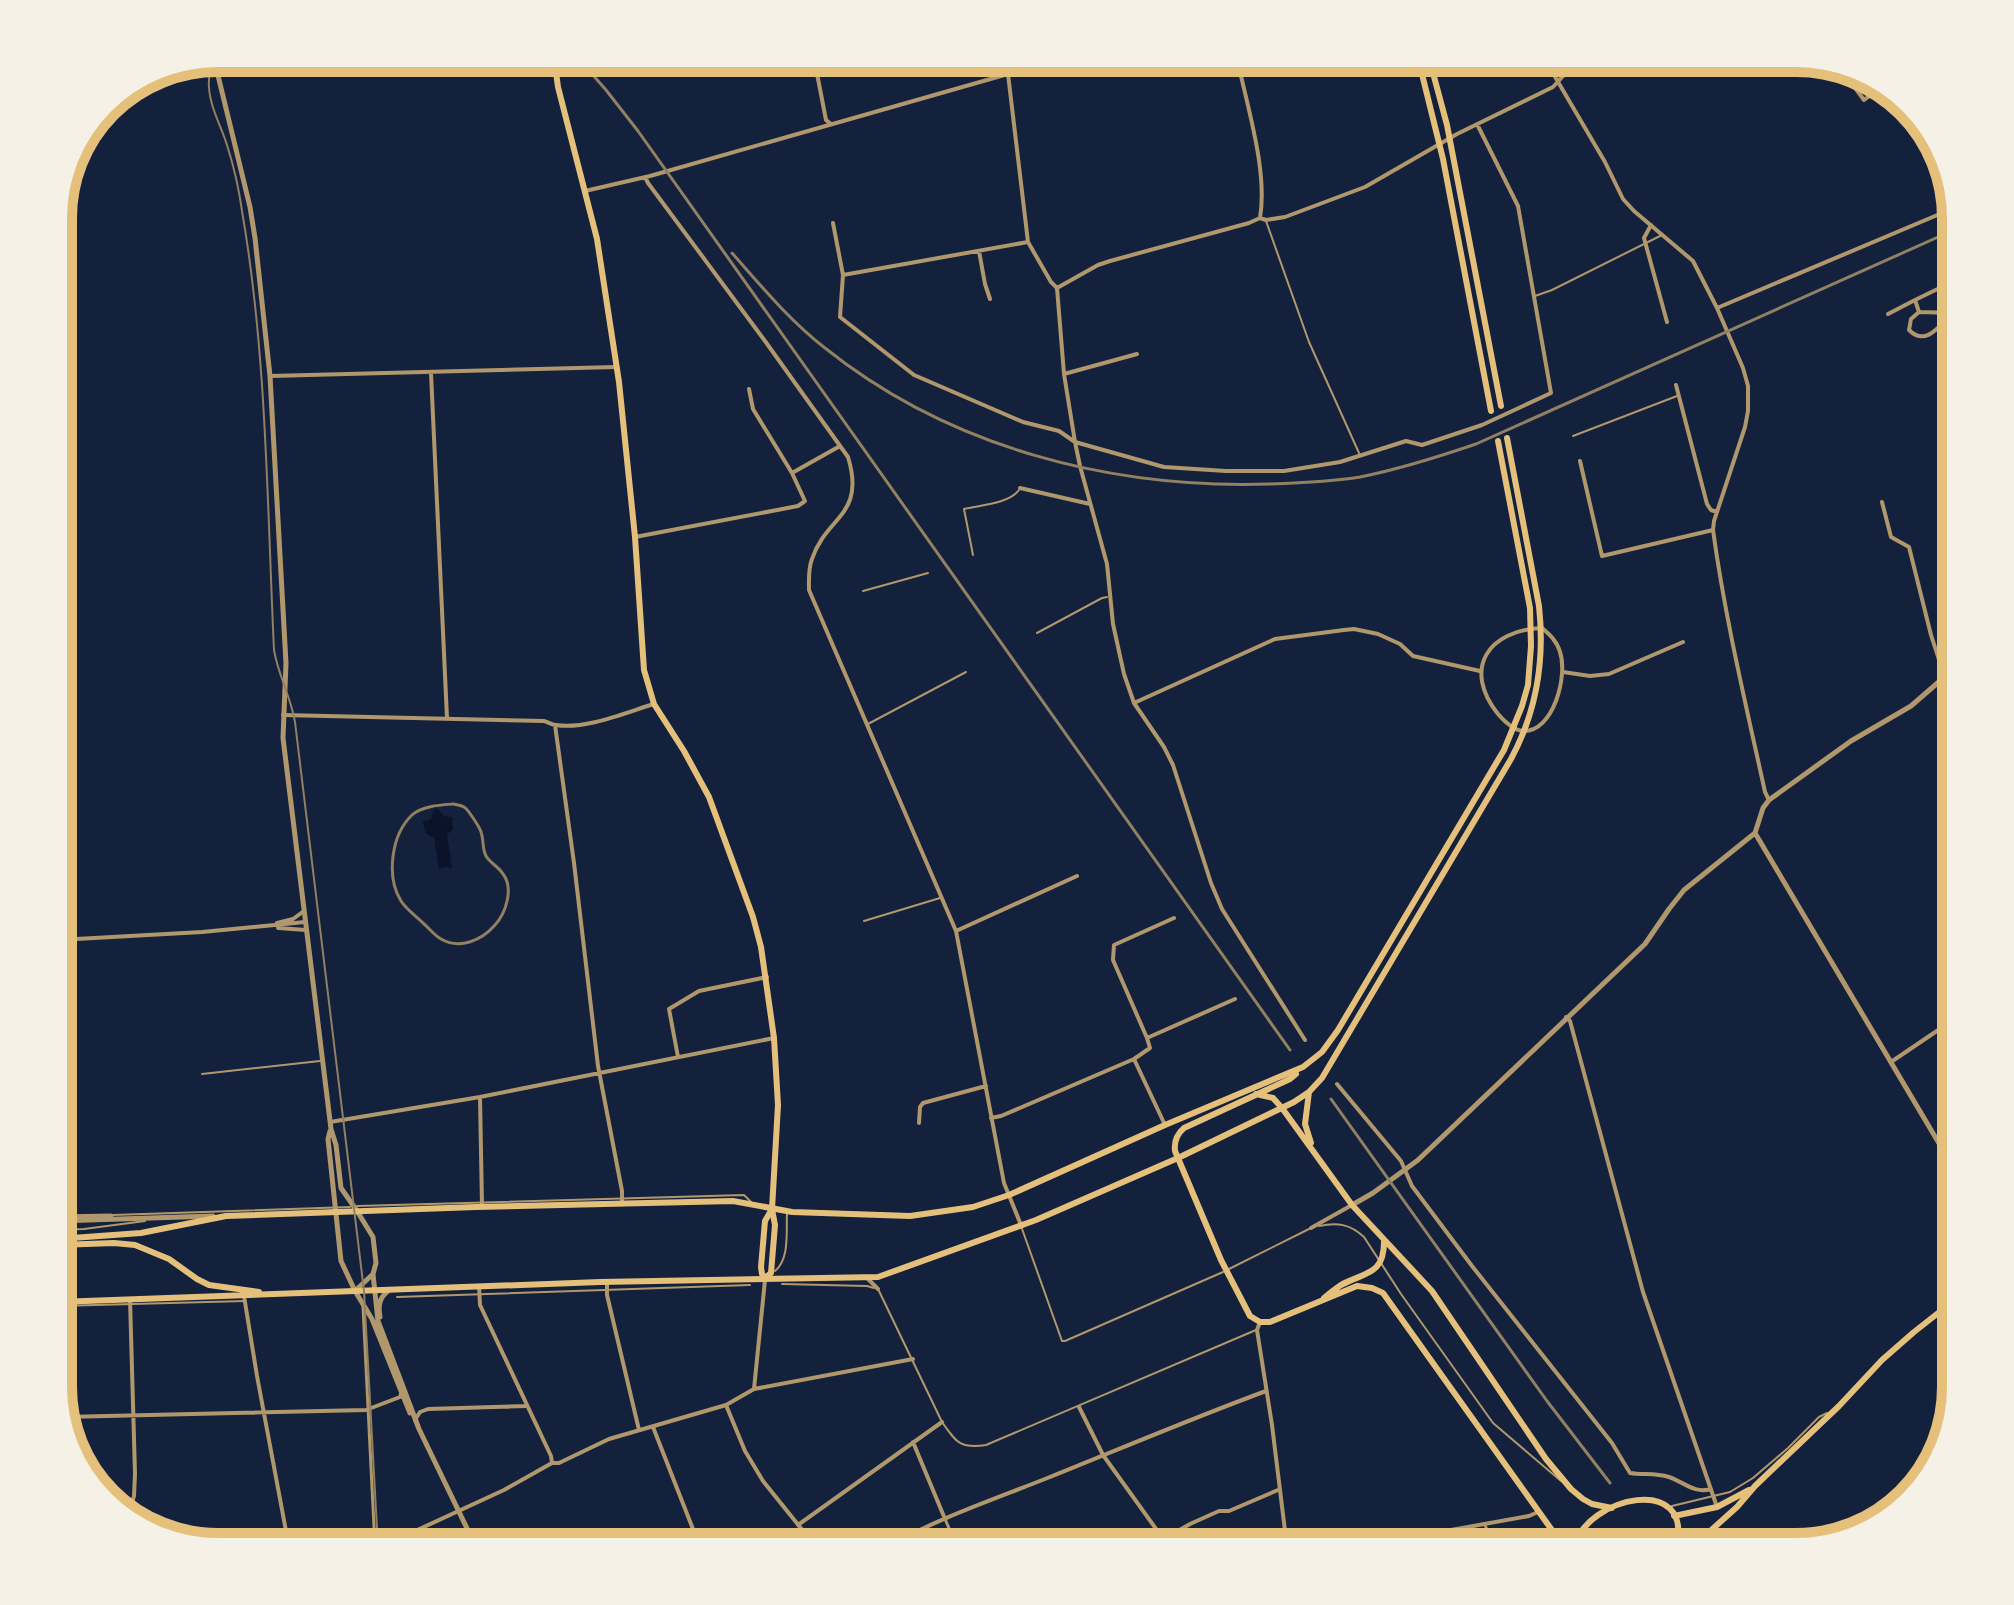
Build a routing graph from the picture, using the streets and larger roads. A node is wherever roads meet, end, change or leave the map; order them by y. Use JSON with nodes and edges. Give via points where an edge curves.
{"nodes":[{"id":1,"x":217,"y":72,"type":"edge"},
{"id":2,"x":556,"y":72,"type":"edge"},
{"id":3,"x":817,"y":72,"type":"edge"},
{"id":4,"x":1013,"y":72,"type":"edge"},
{"id":5,"x":1240,"y":72,"type":"edge"},
{"id":6,"x":1422,"y":72,"type":"edge"},
{"id":7,"x":1433,"y":72,"type":"edge"},
{"id":8,"x":1552,"y":72,"type":"edge"},
{"id":9,"x":1572,"y":72,"type":"edge"},
{"id":10,"x":1008,"y":74,"type":"junction"},
{"id":11,"x":1558,"y":83,"type":"junction"},
{"id":12,"x":1851,"y":83,"type":"edge"},
{"id":13,"x":1872,"y":94,"type":"edge"},
{"id":14,"x":831,"y":124,"type":"junction"},
{"id":15,"x":1477,"y":124,"type":"junction"},
{"id":16,"x":1450,"y":139,"type":"junction"},
{"id":17,"x":1440,"y":144,"type":"junction"},
{"id":18,"x":647,"y":176,"type":"junction"},
{"id":19,"x":585,"y":191,"type":"junction"},
{"id":20,"x":1942,"y":213,"type":"edge"},
{"id":21,"x":1263,"y":219,"type":"junction"},
{"id":22,"x":833,"y":223,"type":"dead end"},
{"id":23,"x":1651,"y":225,"type":"junction"},
{"id":24,"x":1028,"y":242,"type":"junction"},
{"id":25,"x":979,"y":251,"type":"junction"},
{"id":26,"x":843,"y":275,"type":"junction"},
{"id":27,"x":1942,"y":287,"type":"edge"},
{"id":28,"x":1057,"y":288,"type":"junction"},
{"id":29,"x":990,"y":299,"type":"dead end"},
{"id":30,"x":1915,"y":300,"type":"junction"},
{"id":31,"x":1717,"y":308,"type":"junction"},
{"id":32,"x":1919,"y":312,"type":"junction"},
{"id":33,"x":1942,"y":313,"type":"edge"},
{"id":34,"x":1888,"y":314,"type":"dead end"},
{"id":35,"x":1667,"y":322,"type":"dead end"},
{"id":36,"x":1942,"y":324,"type":"edge"},
{"id":37,"x":1137,"y":354,"type":"dead end"},
{"id":38,"x":616,"y":367,"type":"junction"},
{"id":39,"x":431,"y":372,"type":"junction"},
{"id":40,"x":1064,"y":374,"type":"junction"},
{"id":41,"x":270,"y":376,"type":"junction"},
{"id":42,"x":1676,"y":385,"type":"dead end"},
{"id":43,"x":749,"y":389,"type":"dead end"},
{"id":44,"x":1501,"y":406,"type":"dead end"},
{"id":45,"x":1491,"y":411,"type":"dead end"},
{"id":46,"x":1507,"y":438,"type":"dead end"},
{"id":47,"x":1498,"y":441,"type":"dead end"},
{"id":48,"x":1075,"y":442,"type":"junction"},
{"id":49,"x":840,"y":446,"type":"junction"},
{"id":50,"x":1580,"y":461,"type":"dead end"},
{"id":51,"x":792,"y":473,"type":"junction"},
{"id":52,"x":1020,"y":488,"type":"road end"},
{"id":53,"x":1882,"y":502,"type":"dead end"},
{"id":54,"x":1090,"y":504,"type":"junction"},
{"id":55,"x":1717,"y":512,"type":"junction"},
{"id":56,"x":1713,"y":530,"type":"junction"},
{"id":57,"x":635,"y":537,"type":"junction"},
{"id":58,"x":1542,"y":628,"type":"junction"},
{"id":59,"x":1531,"y":629,"type":"junction"},
{"id":60,"x":1683,"y":642,"type":"dead end"},
{"id":61,"x":1942,"y":669,"type":"edge"},
{"id":62,"x":1480,"y":671,"type":"junction"},
{"id":63,"x":1563,"y":672,"type":"junction"},
{"id":64,"x":1942,"y":680,"type":"edge"},
{"id":65,"x":1134,"y":703,"type":"junction"},
{"id":66,"x":654,"y":704,"type":"junction"},
{"id":67,"x":283,"y":715,"type":"junction"},
{"id":68,"x":447,"y":718,"type":"junction"},
{"id":69,"x":555,"y":725,"type":"junction"},
{"id":70,"x":1514,"y":729,"type":"junction"},
{"id":71,"x":1524,"y":731,"type":"junction"},
{"id":72,"x":1769,"y":800,"type":"junction"},
{"id":73,"x":1755,"y":833,"type":"junction"},
{"id":74,"x":1077,"y":876,"type":"dead end"},
{"id":75,"x":304,"y":911,"type":"junction"},
{"id":76,"x":1174,"y":918,"type":"dead end"},
{"id":77,"x":305,"y":926,"type":"junction"},
{"id":78,"x":263,"y":927,"type":"junction"},
{"id":79,"x":956,"y":931,"type":"junction"},
{"id":80,"x":72,"y":939,"type":"edge"},
{"id":81,"x":767,"y":977,"type":"junction"},
{"id":82,"x":1235,"y":999,"type":"dead end"},
{"id":83,"x":1566,"y":1017,"type":"junction"},
{"id":84,"x":1942,"y":1027,"type":"edge"},
{"id":85,"x":774,"y":1038,"type":"junction"},
{"id":86,"x":1147,"y":1038,"type":"junction"},
{"id":87,"x":1305,"y":1040,"type":"dead end"},
{"id":88,"x":678,"y":1057,"type":"junction"},
{"id":89,"x":1134,"y":1059,"type":"junction"},
{"id":90,"x":1891,"y":1062,"type":"junction"},
{"id":91,"x":1303,"y":1067,"type":"junction"},
{"id":92,"x":599,"y":1073,"type":"junction"},
{"id":93,"x":1337,"y":1084,"type":"dead end"},
{"id":94,"x":986,"y":1086,"type":"junction"},
{"id":95,"x":1309,"y":1092,"type":"junction"},
{"id":96,"x":1238,"y":1094,"type":"junction"},
{"id":97,"x":1257,"y":1094,"type":"junction"},
{"id":98,"x":480,"y":1097,"type":"junction"},
{"id":99,"x":1282,"y":1108,"type":"junction"},
{"id":100,"x":991,"y":1118,"type":"junction"},
{"id":101,"x":919,"y":1123,"type":"dead end"},
{"id":102,"x":331,"y":1125,"type":"junction"},
{"id":103,"x":1165,"y":1125,"type":"junction"},
{"id":104,"x":1942,"y":1148,"type":"edge"},
{"id":105,"x":1317,"y":1156,"type":"junction"},
{"id":106,"x":1178,"y":1158,"type":"junction"},
{"id":107,"x":1406,"y":1169,"type":"junction"},
{"id":108,"x":1004,"y":1186,"type":"junction"},
{"id":109,"x":1009,"y":1195,"type":"junction"},
{"id":110,"x":997,"y":1199,"type":"junction"},
{"id":111,"x":622,"y":1201,"type":"junction"},
{"id":112,"x":482,"y":1204,"type":"junction"},
{"id":113,"x":1352,"y":1205,"type":"junction"},
{"id":114,"x":333,"y":1208,"type":"junction"},
{"id":115,"x":356,"y":1209,"type":"junction"},
{"id":116,"x":772,"y":1209,"type":"junction"},
{"id":117,"x":226,"y":1216,"type":"junction"},
{"id":118,"x":72,"y":1218,"type":"edge"},
{"id":119,"x":72,"y":1219,"type":"edge"},
{"id":120,"x":124,"y":1219,"type":"junction"},
{"id":121,"x":1021,"y":1225,"type":"junction"},
{"id":122,"x":1311,"y":1228,"type":"road end"},
{"id":123,"x":72,"y":1240,"type":"edge"},
{"id":124,"x":1384,"y":1240,"type":"junction"},
{"id":125,"x":72,"y":1242,"type":"edge"},
{"id":126,"x":373,"y":1274,"type":"junction"},
{"id":127,"x":768,"y":1276,"type":"junction"},
{"id":128,"x":867,"y":1278,"type":"junction"},
{"id":129,"x":479,"y":1286,"type":"junction"},
{"id":130,"x":607,"y":1286,"type":"junction"},
{"id":131,"x":878,"y":1289,"type":"road end"},
{"id":132,"x":374,"y":1290,"type":"junction"},
{"id":133,"x":388,"y":1290,"type":"junction"},
{"id":134,"x":355,"y":1291,"type":"junction"},
{"id":135,"x":277,"y":1293,"type":"junction"},
{"id":136,"x":245,"y":1298,"type":"junction"},
{"id":137,"x":130,"y":1302,"type":"junction"},
{"id":138,"x":1318,"y":1302,"type":"junction"},
{"id":139,"x":363,"y":1303,"type":"junction"},
{"id":140,"x":72,"y":1304,"type":"edge"},
{"id":141,"x":1942,"y":1310,"type":"edge"},
{"id":142,"x":1258,"y":1326,"type":"junction"},
{"id":143,"x":913,"y":1359,"type":"road end"},
{"id":144,"x":754,"y":1389,"type":"junction"},
{"id":145,"x":1266,"y":1391,"type":"junction"},
{"id":146,"x":401,"y":1394,"type":"junction"},
{"id":147,"x":726,"y":1405,"type":"junction"},
{"id":148,"x":526,"y":1406,"type":"junction"},
{"id":149,"x":407,"y":1407,"type":"junction"},
{"id":150,"x":1079,"y":1407,"type":"road end"},
{"id":151,"x":369,"y":1409,"type":"junction"},
{"id":152,"x":265,"y":1412,"type":"junction"},
{"id":153,"x":420,"y":1412,"type":"junction"},
{"id":154,"x":134,"y":1416,"type":"junction"},
{"id":155,"x":75,"y":1417,"type":"edge"},
{"id":156,"x":415,"y":1420,"type":"junction"},
{"id":157,"x":942,"y":1422,"type":"road end"},
{"id":158,"x":653,"y":1427,"type":"junction"},
{"id":159,"x":639,"y":1430,"type":"junction"},
{"id":160,"x":913,"y":1442,"type":"junction"},
{"id":161,"x":1103,"y":1455,"type":"junction"},
{"id":162,"x":552,"y":1463,"type":"junction"},
{"id":163,"x":1755,"y":1486,"type":"junction"},
{"id":164,"x":1279,"y":1489,"type":"junction"},
{"id":165,"x":1711,"y":1489,"type":"junction"},
{"id":166,"x":132,"y":1504,"type":"edge"},
{"id":167,"x":1717,"y":1507,"type":"junction"},
{"id":168,"x":1612,"y":1508,"type":"junction"},
{"id":169,"x":459,"y":1511,"type":"junction"},
{"id":170,"x":1540,"y":1512,"type":"junction"},
{"id":171,"x":1674,"y":1516,"type":"junction"},
{"id":172,"x":945,"y":1519,"type":"junction"},
{"id":173,"x":1484,"y":1524,"type":"junction"},
{"id":174,"x":798,"y":1525,"type":"junction"},
{"id":175,"x":287,"y":1533,"type":"edge"},
{"id":176,"x":374,"y":1533,"type":"edge"},
{"id":177,"x":411,"y":1533,"type":"edge"},
{"id":178,"x":469,"y":1533,"type":"edge"},
{"id":179,"x":695,"y":1533,"type":"edge"},
{"id":180,"x":805,"y":1533,"type":"edge"},
{"id":181,"x":914,"y":1533,"type":"edge"},
{"id":182,"x":951,"y":1533,"type":"edge"},
{"id":183,"x":1159,"y":1533,"type":"edge"},
{"id":184,"x":1173,"y":1533,"type":"edge"},
{"id":185,"x":1285,"y":1533,"type":"edge"},
{"id":186,"x":1434,"y":1533,"type":"edge"},
{"id":187,"x":1488,"y":1533,"type":"edge"},
{"id":188,"x":1554,"y":1533,"type":"edge"},
{"id":189,"x":1580,"y":1533,"type":"edge"},
{"id":190,"x":1679,"y":1533,"type":"edge"},
{"id":191,"x":1708,"y":1533,"type":"edge"}],
"edges":[{"from":1,"to":41,"type":"street","via":[[251,209]]},
{"from":2,"to":19,"type":"main road"},
{"from":3,"to":14,"type":"street"},
{"from":4,"to":10,"type":"street"},
{"from":5,"to":21,"type":"street","via":[[1261,172]]},
{"from":6,"to":17,"type":"main road"},
{"from":7,"to":16,"type":"main road"},
{"from":8,"to":11,"type":"street"},
{"from":9,"to":11,"type":"street"},
{"from":10,"to":14,"type":"street"},
{"from":10,"to":24,"type":"street"},
{"from":11,"to":15,"type":"street"},
{"from":11,"to":23,"type":"street","via":[[1623,199]]},
{"from":12,"to":13,"type":"street","via":[[1864,100]]},
{"from":14,"to":18,"type":"street"},
{"from":15,"to":16,"type":"street"},
{"from":15,"to":48,"type":"street","via":[[1518,206],[1551,393],[1422,445],[1406,441],[1340,462],[1284,471],[1164,467]]},
{"from":16,"to":17,"type":"street"},
{"from":16,"to":44,"type":"main road"},
{"from":17,"to":21,"type":"street","via":[[1365,187],[1285,217]]},
{"from":17,"to":45,"type":"main road"},
{"from":18,"to":19,"type":"street"},
{"from":18,"to":49,"type":"street"},
{"from":19,"to":38,"type":"main road"},
{"from":20,"to":31,"type":"street"},
{"from":21,"to":28,"type":"street","via":[[1110,261]]},
{"from":22,"to":26,"type":"street"},
{"from":23,"to":31,"type":"street","via":[[1693,261]]},
{"from":23,"to":35,"type":"street","via":[[1644,238]]},
{"from":24,"to":25,"type":"street"},
{"from":24,"to":28,"type":"street"},
{"from":25,"to":26,"type":"street"},
{"from":25,"to":29,"type":"street"},
{"from":26,"to":48,"type":"street","via":[[840,317],[914,375],[1023,422],[1059,431]]},
{"from":27,"to":30,"type":"street"},
{"from":28,"to":40,"type":"street"},
{"from":30,"to":32,"type":"street"},
{"from":30,"to":34,"type":"street"},
{"from":31,"to":55,"type":"street","via":[[1748,386],[1745,427]]},
{"from":32,"to":33,"type":"street"},
{"from":32,"to":36,"type":"street","via":[[1911,319],[1911,333],[1925,337]]},
{"from":37,"to":40,"type":"street"},
{"from":38,"to":39,"type":"street"},
{"from":38,"to":57,"type":"main road"},
{"from":39,"to":41,"type":"street"},
{"from":39,"to":68,"type":"street"},
{"from":40,"to":48,"type":"street"},
{"from":41,"to":67,"type":"street","via":[[286,663]]},
{"from":42,"to":55,"type":"street","via":[[1707,504]]},
{"from":43,"to":51,"type":"street","via":[[753,409]]},
{"from":46,"to":58,"type":"main road"},
{"from":47,"to":59,"type":"main road"},
{"from":48,"to":54,"type":"street"},
{"from":49,"to":51,"type":"street"},
{"from":49,"to":79,"type":"street","via":[[853,475],[851,497],[813,555],[809,590]]},
{"from":50,"to":56,"type":"street","via":[[1602,556]]},
{"from":51,"to":57,"type":"street","via":[[805,501],[798,506]]},
{"from":52,"to":54,"type":"street"},
{"from":53,"to":61,"type":"street","via":[[1891,537],[1909,547]]},
{"from":54,"to":65,"type":"street"},
{"from":55,"to":56,"type":"street"},
{"from":56,"to":72,"type":"street","via":[[1735,659]]},
{"from":57,"to":66,"type":"main road","via":[[643,664]]},
{"from":58,"to":59,"type":"street"},
{"from":58,"to":63,"type":"street","via":[[1556,642]]},
{"from":58,"to":71,"type":"main road","via":[[1537,690]]},
{"from":59,"to":62,"type":"street","via":[[1496,644]]},
{"from":59,"to":70,"type":"main road","via":[[1528,685]]},
{"from":60,"to":63,"type":"street","via":[[1609,674]]},
{"from":62,"to":65,"type":"street","via":[[1413,656],[1400,644],[1354,629],[1275,639]]},
{"from":62,"to":70,"type":"street","via":[[1492,706]]},
{"from":63,"to":71,"type":"street","via":[[1548,717]]},
{"from":64,"to":72,"type":"street"},
{"from":65,"to":87,"type":"street","via":[[1173,765],[1222,909]]},
{"from":66,"to":69,"type":"street","via":[[598,721]]},
{"from":66,"to":81,"type":"main road","via":[[709,797],[753,917]]},
{"from":67,"to":68,"type":"street"},
{"from":67,"to":75,"type":"street"},
{"from":68,"to":69,"type":"street"},
{"from":69,"to":92,"type":"street"},
{"from":70,"to":71,"type":"street"},
{"from":70,"to":91,"type":"main road","via":[[1338,1030]]},
{"from":71,"to":95,"type":"main road","via":[[1322,1078]]},
{"from":72,"to":73,"type":"street"},
{"from":73,"to":83,"type":"street","via":[[1684,890],[1645,944]]},
{"from":73,"to":90,"type":"street"},
{"from":74,"to":79,"type":"street"},
{"from":75,"to":77,"type":"street"},
{"from":75,"to":78,"type":"street"},
{"from":76,"to":86,"type":"street","via":[[1114,945],[1113,960]]},
{"from":77,"to":78,"type":"street"},
{"from":77,"to":102,"type":"street"},
{"from":78,"to":80,"type":"street"},
{"from":79,"to":94,"type":"street"},
{"from":81,"to":85,"type":"main road"},
{"from":81,"to":88,"type":"street","via":[[699,991],[669,1009]]},
{"from":82,"to":86,"type":"street"},
{"from":83,"to":107,"type":"street"},
{"from":83,"to":165,"type":"street","via":[[1643,1292]]},
{"from":84,"to":90,"type":"street"},
{"from":85,"to":88,"type":"street"},
{"from":85,"to":116,"type":"main road","via":[[778,1105]]},
{"from":86,"to":89,"type":"street","via":[[1150,1048]]},
{"from":88,"to":92,"type":"street"},
{"from":89,"to":100,"type":"street"},
{"from":89,"to":103,"type":"street"},
{"from":90,"to":104,"type":"street"},
{"from":91,"to":96,"type":"main road"},
{"from":91,"to":97,"type":"main road"},
{"from":92,"to":98,"type":"street"},
{"from":92,"to":111,"type":"street"},
{"from":93,"to":107,"type":"street"},
{"from":94,"to":100,"type":"street"},
{"from":94,"to":101,"type":"street","via":[[923,1103]]},
{"from":95,"to":99,"type":"main road"},
{"from":95,"to":105,"type":"main road","via":[[1305,1124]]},
{"from":96,"to":97,"type":"main road"},
{"from":96,"to":103,"type":"main road"},
{"from":97,"to":99,"type":"main road","via":[[1273,1098]]},
{"from":97,"to":106,"type":"main road","via":[[1184,1128],[1174,1146]]},
{"from":98,"to":102,"type":"street"},
{"from":98,"to":112,"type":"street"},
{"from":99,"to":105,"type":"main road"},
{"from":99,"to":106,"type":"main road"},
{"from":100,"to":108,"type":"street"},
{"from":102,"to":114,"type":"street"},
{"from":102,"to":115,"type":"street","via":[[341,1188]]},
{"from":103,"to":109,"type":"main road"},
{"from":105,"to":113,"type":"main road"},
{"from":106,"to":121,"type":"main road"},
{"from":106,"to":142,"type":"main road","via":[[1227,1271]]},
{"from":107,"to":113,"type":"street"},
{"from":107,"to":165,"type":"street","via":[[1412,1186],[1630,1473],[1656,1473],[1692,1489]]},
{"from":108,"to":109,"type":"street"},
{"from":108,"to":110,"type":"street"},
{"from":109,"to":110,"type":"main road"},
{"from":109,"to":121,"type":"street"},
{"from":110,"to":116,"type":"main road","via":[[910,1216]]},
{"from":111,"to":112,"type":"main road"},
{"from":111,"to":116,"type":"main road","via":[[733,1201]]},
{"from":112,"to":115,"type":"main road"},
{"from":113,"to":122,"type":"street"},
{"from":113,"to":124,"type":"main road"},
{"from":114,"to":115,"type":"main road"},
{"from":114,"to":117,"type":"main road"},
{"from":114,"to":134,"type":"street","via":[[341,1261]]},
{"from":115,"to":126,"type":"street","via":[[373,1237]]},
{"from":116,"to":127,"type":"main road","via":[[765,1221],[761,1267]]},
{"from":117,"to":120,"type":"street"},
{"from":117,"to":123,"type":"main road"},
{"from":118,"to":120,"type":"street"},
{"from":119,"to":120,"type":"street"},
{"from":121,"to":128,"type":"main road"},
{"from":124,"to":138,"type":"main road","via":[[1381,1262],[1371,1272]]},
{"from":124,"to":168,"type":"main road","via":[[1432,1291],[1571,1489],[1592,1504]]},
{"from":125,"to":135,"type":"main road","via":[[135,1245],[209,1285]]},
{"from":126,"to":132,"type":"street"},
{"from":126,"to":134,"type":"street"},
{"from":127,"to":128,"type":"main road"},
{"from":127,"to":130,"type":"main road"},
{"from":127,"to":144,"type":"street"},
{"from":128,"to":131,"type":"street"},
{"from":129,"to":130,"type":"main road"},
{"from":129,"to":133,"type":"main road"},
{"from":129,"to":148,"type":"street","via":[[480,1305]]},
{"from":130,"to":159,"type":"street"},
{"from":132,"to":133,"type":"main road"},
{"from":132,"to":134,"type":"main road"},
{"from":132,"to":156,"type":"street","via":[[377,1318]]},
{"from":133,"to":156,"type":"street","via":[[379,1304],[380,1319]]},
{"from":134,"to":135,"type":"main road"},
{"from":134,"to":139,"type":"street"},
{"from":135,"to":136,"type":"main road"},
{"from":136,"to":137,"type":"main road"},
{"from":136,"to":152,"type":"street"},
{"from":137,"to":140,"type":"main road"},
{"from":137,"to":154,"type":"street"},
{"from":138,"to":142,"type":"main road"},
{"from":138,"to":170,"type":"main road","via":[[1357,1286],[1386,1296]]},
{"from":139,"to":146,"type":"street"},
{"from":139,"to":151,"type":"street"},
{"from":141,"to":163,"type":"main road","via":[[1882,1360]]},
{"from":142,"to":145,"type":"street"},
{"from":143,"to":144,"type":"street"},
{"from":144,"to":147,"type":"street"},
{"from":145,"to":161,"type":"street"},
{"from":145,"to":164,"type":"street"},
{"from":146,"to":149,"type":"street"},
{"from":146,"to":151,"type":"street"},
{"from":147,"to":158,"type":"street"},
{"from":147,"to":174,"type":"street","via":[[756,1471]]},
{"from":148,"to":153,"type":"street"},
{"from":148,"to":162,"type":"street"},
{"from":149,"to":153,"type":"street"},
{"from":149,"to":156,"type":"street"},
{"from":150,"to":161,"type":"street"},
{"from":151,"to":152,"type":"street"},
{"from":151,"to":176,"type":"street"},
{"from":152,"to":154,"type":"street"},
{"from":152,"to":175,"type":"street"},
{"from":153,"to":156,"type":"street"},
{"from":154,"to":155,"type":"street"},
{"from":154,"to":166,"type":"street"},
{"from":156,"to":169,"type":"street"},
{"from":157,"to":160,"type":"street"},
{"from":158,"to":159,"type":"street"},
{"from":158,"to":179,"type":"street"},
{"from":159,"to":162,"type":"street"},
{"from":160,"to":172,"type":"street"},
{"from":160,"to":174,"type":"street"},
{"from":161,"to":172,"type":"street"},
{"from":161,"to":183,"type":"street"},
{"from":162,"to":169,"type":"street"},
{"from":163,"to":167,"type":"main road"},
{"from":163,"to":191,"type":"main road"},
{"from":164,"to":184,"type":"street"},
{"from":164,"to":185,"type":"street"},
{"from":165,"to":167,"type":"street"},
{"from":167,"to":171,"type":"main road"},
{"from":168,"to":171,"type":"main road","via":[[1645,1499],[1668,1507]]},
{"from":168,"to":189,"type":"main road"},
{"from":169,"to":177,"type":"street"},
{"from":169,"to":178,"type":"street"},
{"from":170,"to":173,"type":"street"},
{"from":170,"to":188,"type":"main road"},
{"from":171,"to":190,"type":"main road"},
{"from":172,"to":181,"type":"street"},
{"from":172,"to":182,"type":"street"},
{"from":173,"to":186,"type":"street"},
{"from":173,"to":187,"type":"street"},
{"from":174,"to":180,"type":"street"}]}
